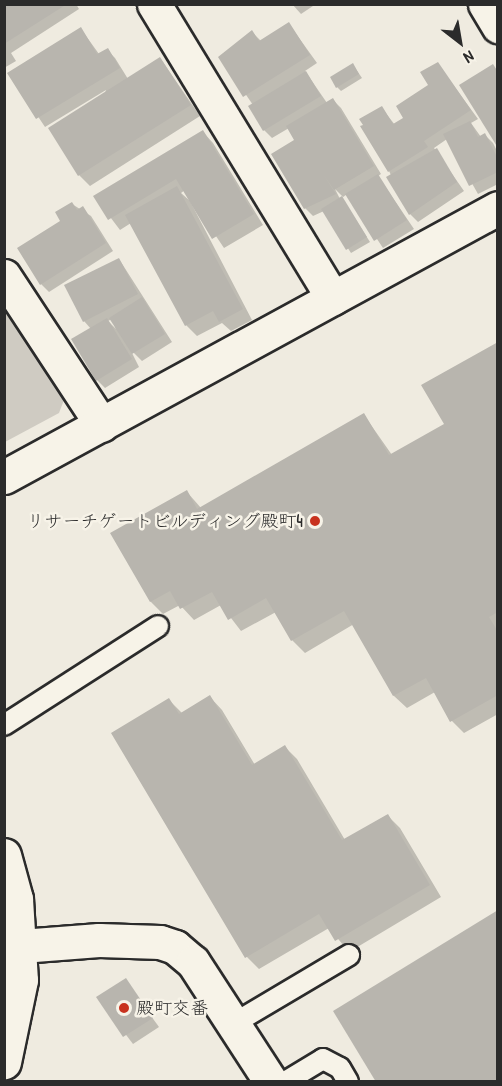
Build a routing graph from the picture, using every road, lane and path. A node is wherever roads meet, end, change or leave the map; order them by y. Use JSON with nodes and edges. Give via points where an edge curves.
{"nodes":[{"id":1,"x":154,"y":4,"type":"edge"},
{"id":2,"x":485,"y":4,"type":"edge"},
{"id":3,"x":498,"y":26,"type":"edge"},
{"id":4,"x":498,"y":208,"type":"edge"},
{"id":5,"x":4,"y":276,"type":"edge"},
{"id":6,"x":333,"y":298,"type":"junction"},
{"id":7,"x":102,"y":425,"type":"junction"},
{"id":8,"x":4,"y":477,"type":"edge"},
{"id":9,"x":158,"y":626,"type":"dead end"},
{"id":10,"x":4,"y":725,"type":"edge"},
{"id":11,"x":4,"y":855,"type":"edge"},
{"id":12,"x":21,"y":946,"type":"junction"},
{"id":13,"x":349,"y":955,"type":"dead end"},
{"id":14,"x":233,"y":1024,"type":"junction"},
{"id":15,"x":4,"y":1062,"type":"edge"},
{"id":16,"x":271,"y":1082,"type":"edge"},
{"id":17,"x":285,"y":1082,"type":"edge"},
{"id":18,"x":348,"y":1082,"type":"edge"}],
"edges":[{"from":1,"to":6,"type":"street"},
{"from":2,"to":3,"type":"street"},
{"from":4,"to":6,"type":"street"},
{"from":5,"to":7,"type":"street"},
{"from":6,"to":7,"type":"street"},
{"from":7,"to":8,"type":"street"},
{"from":9,"to":10,"type":"lane"},
{"from":11,"to":12,"type":"street","via":[[16,899]]},
{"from":12,"to":14,"type":"street","via":[[99,940],[160,942],[175,947],[193,962]]},
{"from":12,"to":15,"type":"street","via":[[21,980]]},
{"from":13,"to":14,"type":"lane"},
{"from":14,"to":16,"type":"street"},
{"from":17,"to":18,"type":"lane","via":[[323,1059],[340,1068]]}]}
